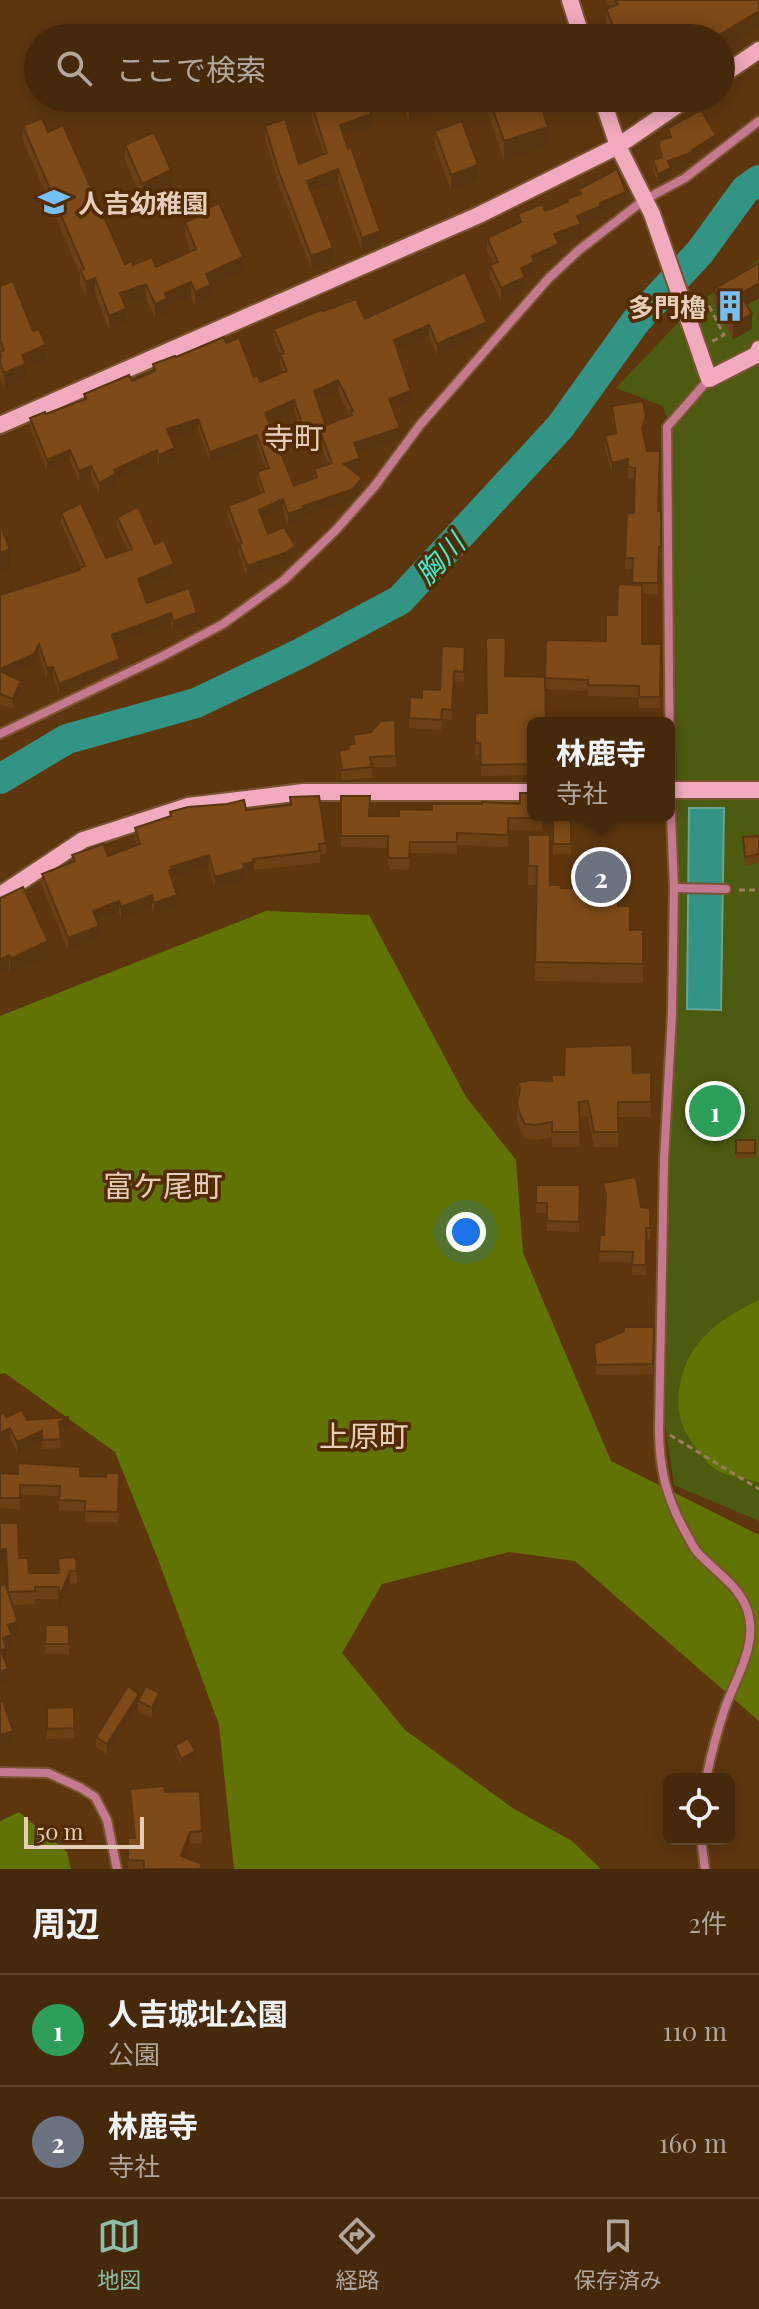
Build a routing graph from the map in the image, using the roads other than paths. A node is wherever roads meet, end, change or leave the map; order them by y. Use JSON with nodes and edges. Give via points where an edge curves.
{"nodes":[{"id":1,"x":570,"y":0,"type":"edge"},
{"id":2,"x":578,"y":24,"type":"edge"},
{"id":3,"x":759,"y":50,"type":"edge"},
{"id":4,"x":735,"y":66,"type":"edge"},
{"id":5,"x":607,"y":112,"type":"edge"},
{"id":6,"x":668,"y":112,"type":"edge"},
{"id":7,"x":759,"y":121,"type":"edge"},
{"id":8,"x":618,"y":146,"type":"junction"},
{"id":9,"x":648,"y":207,"type":"junction"},
{"id":10,"x":759,"y":349,"type":"edge"},
{"id":11,"x":709,"y":379,"type":"junction"},
{"id":12,"x":0,"y":425,"type":"edge"},
{"id":13,"x":669,"y":717,"type":"edge"},
{"id":14,"x":0,"y":734,"type":"edge"},
{"id":15,"x":675,"y":790,"type":"edge"},
{"id":16,"x":759,"y":790,"type":"edge"},
{"id":17,"x":527,"y":792,"type":"edge"},
{"id":18,"x":671,"y":821,"type":"edge"},
{"id":19,"x":674,"y":888,"type":"junction"},
{"id":20,"x":726,"y":889,"type":"road end"},
{"id":21,"x":0,"y":895,"type":"edge"},
{"id":22,"x":0,"y":1772,"type":"edge"},
{"id":23,"x":707,"y":1773,"type":"edge"},
{"id":24,"x":702,"y":1845,"type":"edge"},
{"id":25,"x":117,"y":1869,"type":"edge"},
{"id":26,"x":705,"y":1869,"type":"edge"}],
"edges":[{"from":1,"to":2,"type":"street"},
{"from":3,"to":4,"type":"street"},
{"from":5,"to":8,"type":"street"},
{"from":6,"to":8,"type":"street"},
{"from":7,"to":9,"type":"street"},
{"from":8,"to":9,"type":"street"},
{"from":8,"to":12,"type":"street","via":[[479,215]]},
{"from":9,"to":11,"type":"street","via":[[703,348]]},
{"from":9,"to":14,"type":"street","via":[[579,250],[548,279],[420,425],[374,487],[284,580],[223,624]]},
{"from":10,"to":11,"type":"street"},
{"from":11,"to":13,"type":"street","via":[[667,427]]},
{"from":15,"to":16,"type":"street"},
{"from":17,"to":21,"type":"street","via":[[303,792],[188,806],[83,840]]},
{"from":18,"to":19,"type":"street"},
{"from":19,"to":20,"type":"street"},
{"from":19,"to":23,"type":"street","via":[[659,1458],[679,1520],[697,1552],[747,1609],[749,1632],[748,1656],[725,1708]]},
{"from":22,"to":25,"type":"street","via":[[48,1773],[95,1797],[107,1820]]},
{"from":24,"to":26,"type":"street"}]}
